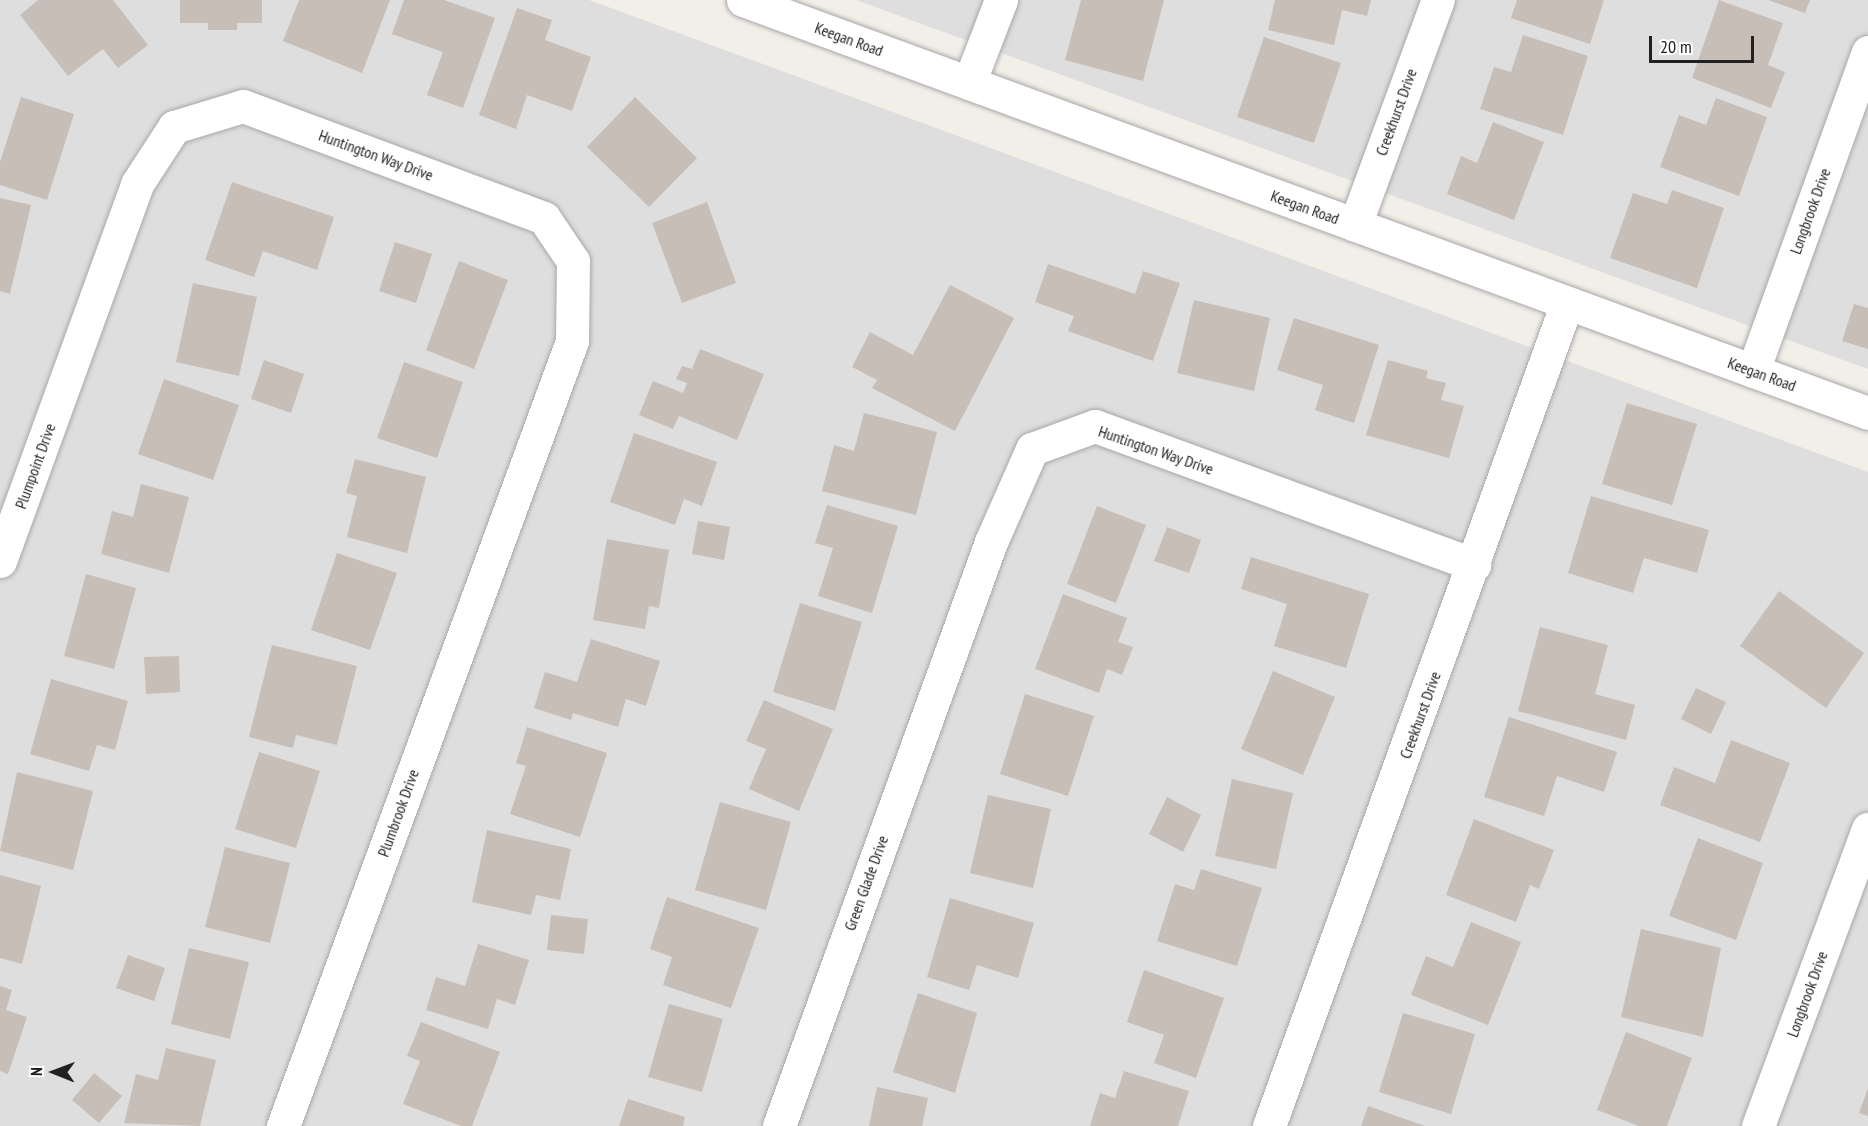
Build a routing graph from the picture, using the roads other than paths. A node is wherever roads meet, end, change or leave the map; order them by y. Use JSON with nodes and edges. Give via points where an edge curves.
{"nodes":[{"id":1,"x":742,"y":0,"type":"edge"},
{"id":2,"x":1001,"y":0,"type":"edge"},
{"id":3,"x":1438,"y":0,"type":"edge"},
{"id":4,"x":1868,"y":51,"type":"edge"},
{"id":5,"x":969,"y":83,"type":"junction"},
{"id":6,"x":1355,"y":225,"type":"junction"},
{"id":7,"x":1567,"y":303,"type":"junction"},
{"id":8,"x":1753,"y":370,"type":"junction"},
{"id":9,"x":69,"y":372,"type":"joint"},
{"id":10,"x":1868,"y":413,"type":"edge"},
{"id":11,"x":514,"y":500,"type":"joint"},
{"id":12,"x":0,"y":561,"type":"edge"},
{"id":13,"x":1474,"y":565,"type":"junction"},
{"id":14,"x":954,"y":640,"type":"joint"},
{"id":15,"x":1868,"y":829,"type":"edge"},
{"id":16,"x":283,"y":1126,"type":"edge"},
{"id":17,"x":779,"y":1126,"type":"edge"},
{"id":18,"x":1269,"y":1126,"type":"edge"},
{"id":19,"x":1758,"y":1126,"type":"edge"}],
"edges":[{"from":1,"to":5,"type":"street","name":"Keegan Road"},
{"from":2,"to":5,"type":"street"},
{"from":3,"to":6,"type":"street","name":"Creekhurst Drive"},
{"from":4,"to":8,"type":"street","name":"Longbrook Drive"},
{"from":5,"to":6,"type":"street","name":"Keegan Road"},
{"from":6,"to":7,"type":"street","name":"Keegan Road"},
{"from":7,"to":8,"type":"street","name":"Keegan Road"},
{"from":7,"to":13,"type":"street","name":"Creekhurst Drive"},
{"from":8,"to":10,"type":"street","name":"Keegan Road"},
{"from":9,"to":11,"type":"street","name":"Huntington Way Drive","via":[[137,184],[174,127],[243,106],[544,218],[573,261],[572,341]]},
{"from":9,"to":12,"type":"street","name":"Plumpoint Drive"},
{"from":11,"to":16,"type":"street","name":"Plumbrook Drive"},
{"from":13,"to":14,"type":"street","name":"Huntington Way Drive","via":[[1095,426],[1032,449],[990,542]]},
{"from":13,"to":18,"type":"street","name":"Creekhurst Drive"},
{"from":14,"to":17,"type":"street","name":"Green Glade Drive"},
{"from":15,"to":19,"type":"street","name":"Longbrook Drive"}]}
